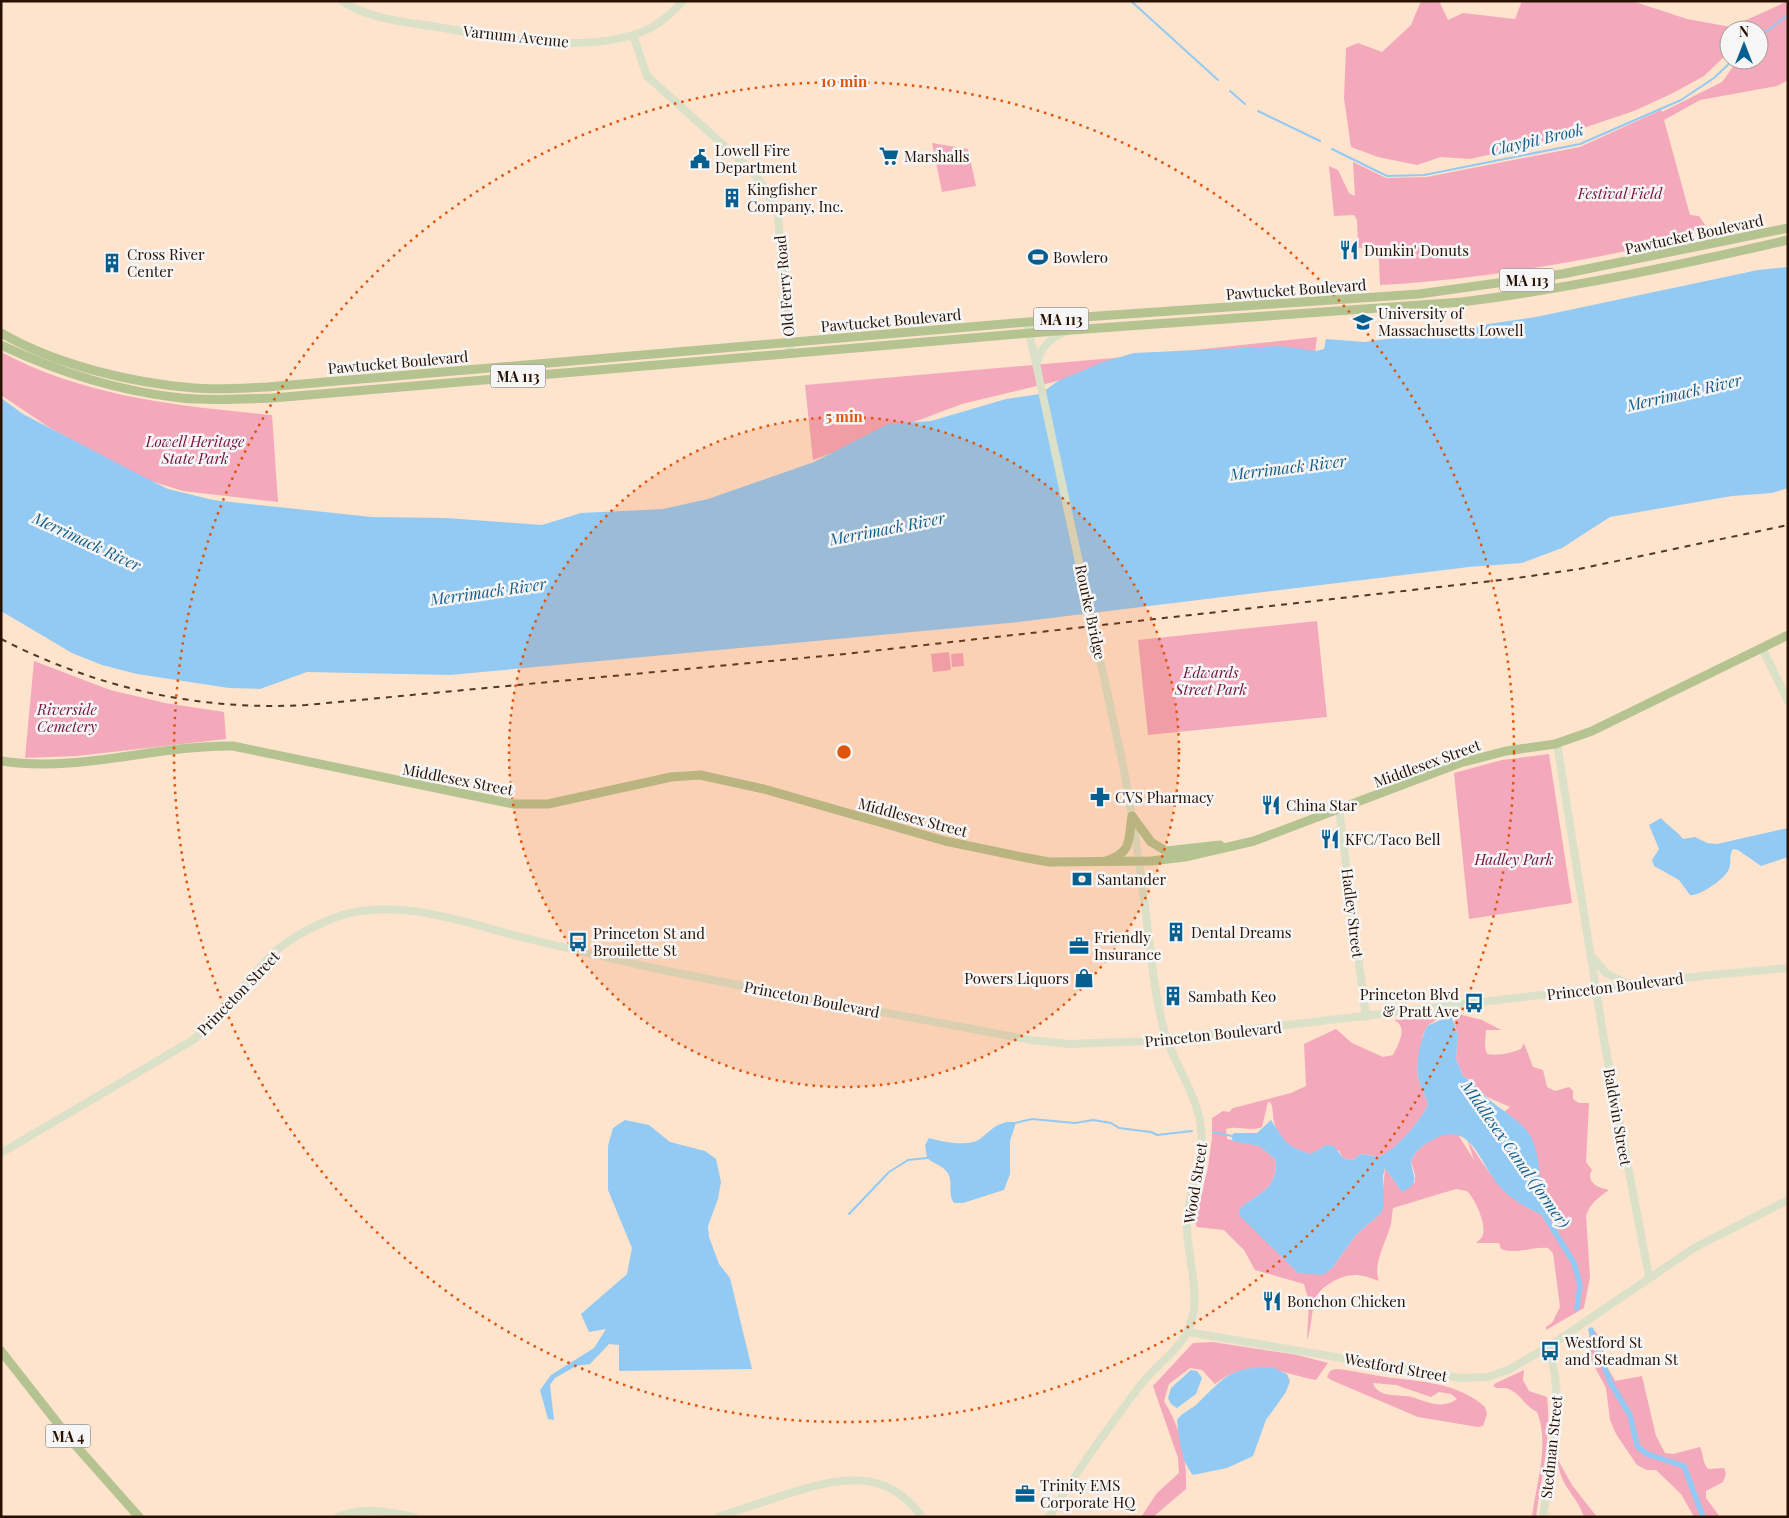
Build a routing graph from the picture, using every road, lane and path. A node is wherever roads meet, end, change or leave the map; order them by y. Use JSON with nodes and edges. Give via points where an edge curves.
{"nodes":[{"id":1,"x":342,"y":1,"type":"edge"},
{"id":2,"x":683,"y":1,"type":"edge"},
{"id":3,"x":633,"y":35,"type":"junction"},
{"id":4,"x":1788,"y":228,"type":"edge"},
{"id":5,"x":1788,"y":240,"type":"edge"},
{"id":6,"x":1027,"y":322,"type":"junction"},
{"id":7,"x":1081,"y":329,"type":"junction"},
{"id":8,"x":1,"y":332,"type":"edge"},
{"id":9,"x":1030,"y":333,"type":"junction"},
{"id":10,"x":789,"y":342,"type":"junction"},
{"id":11,"x":1,"y":345,"type":"edge"},
{"id":12,"x":790,"y":354,"type":"junction"},
{"id":13,"x":1037,"y":364,"type":"junction"},
{"id":14,"x":1788,"y":635,"type":"edge"},
{"id":15,"x":1762,"y":648,"type":"junction"},
{"id":16,"x":1788,"y":701,"type":"edge"},
{"id":17,"x":1557,"y":743,"type":"junction"},
{"id":18,"x":1,"y":761,"type":"edge"},
{"id":19,"x":1339,"y":809,"type":"junction"},
{"id":20,"x":1132,"y":816,"type":"junction"},
{"id":21,"x":1230,"y":847,"type":"junction"},
{"id":22,"x":1101,"y":862,"type":"junction"},
{"id":23,"x":1139,"y":862,"type":"junction"},
{"id":24,"x":1590,"y":956,"type":"junction"},
{"id":25,"x":642,"y":965,"type":"joint"},
{"id":26,"x":1788,"y":968,"type":"edge"},
{"id":27,"x":1630,"y":985,"type":"junction"},
{"id":28,"x":1596,"y":989,"type":"junction"},
{"id":29,"x":1366,"y":1017,"type":"junction"},
{"id":30,"x":1166,"y":1040,"type":"junction"},
{"id":31,"x":1,"y":1153,"type":"edge"},
{"id":32,"x":1788,"y":1200,"type":"edge"},
{"id":33,"x":1649,"y":1277,"type":"junction"},
{"id":34,"x":1187,"y":1332,"type":"junction"},
{"id":35,"x":1548,"y":1347,"type":"junction"},
{"id":36,"x":1,"y":1350,"type":"edge"},
{"id":37,"x":139,"y":1517,"type":"edge"},
{"id":38,"x":338,"y":1517,"type":"edge"},
{"id":39,"x":414,"y":1517,"type":"edge"},
{"id":40,"x":718,"y":1517,"type":"edge"},
{"id":41,"x":922,"y":1517,"type":"edge"},
{"id":42,"x":1049,"y":1517,"type":"edge"},
{"id":43,"x":1543,"y":1517,"type":"edge"}],
"edges":[{"from":1,"to":3,"type":"main road","name":"Varnum Avenue","via":[[358,10],[391,18],[512,38],[588,42]]},
{"from":2,"to":3,"type":"main road","name":"Varnum Avenue","via":[[658,24]]},
{"from":3,"to":10,"type":"main road","name":"Old Ferry Road","via":[[648,76],[761,180],[774,204],[780,234]]},
{"from":4,"to":6,"type":"main road","name":"Pawtucket Boulevard","number":"MA 113","via":[[1623,263],[1467,288],[1378,298]]},
{"from":5,"to":7,"type":"main road","name":"Pawtucket Boulevard","number":"MA 113","via":[[1520,294],[1396,308]]},
{"from":6,"to":9,"type":"main road","name":"Rourke Bridge"},
{"from":6,"to":10,"type":"main road","name":"Pawtucket Boulevard","number":"MA 113"},
{"from":7,"to":9,"type":"main road","name":"Pawtucket Boulevard","number":"MA 113"},
{"from":7,"to":13,"type":"main road","via":[[1056,336],[1042,350]]},
{"from":8,"to":10,"type":"main road","name":"Pawtucket Boulevard","number":"MA 113","via":[[55,356],[104,372],[197,388],[267,387]]},
{"from":9,"to":12,"type":"main road","name":"Pawtucket Boulevard","number":"MA 113"},
{"from":9,"to":13,"type":"main road","name":"Rourke Bridge"},
{"from":10,"to":12,"type":"main road","name":"Old Ferry Road"},
{"from":11,"to":12,"type":"main road","name":"Pawtucket Boulevard","number":"MA 113","via":[[33,360],[102,383],[183,398],[282,397]]},
{"from":13,"to":20,"type":"main road","name":"Rourke Bridge"},
{"from":14,"to":15,"type":"main road","name":"Middlesex Street"},
{"from":15,"to":16,"type":"main road"},
{"from":15,"to":17,"type":"main road","name":"Middlesex Street","via":[[1592,731]]},
{"from":17,"to":19,"type":"main road","name":"Middlesex Street","via":[[1478,758]]},
{"from":17,"to":24,"type":"main road","name":"Baldwin Street"},
{"from":18,"to":22,"type":"main road","name":"Middlesex Street","via":[[70,764],[233,746],[514,804],[548,804],[671,777],[700,776],[764,789],[945,841],[1049,862]]},
{"from":19,"to":21,"type":"main road","name":"Middlesex Street","via":[[1264,838]]},
{"from":19,"to":29,"type":"main road","name":"Hadley Street"},
{"from":20,"to":21,"type":"main road","via":[[1151,842],[1166,852],[1216,844]]},
{"from":20,"to":22,"type":"main road","via":[[1129,846],[1115,858]]},
{"from":20,"to":23,"type":"main road","name":"Rourke Bridge"},
{"from":21,"to":23,"type":"main road","name":"Middlesex Street","via":[[1185,857]]},
{"from":22,"to":23,"type":"main road","name":"Middlesex Street"},
{"from":23,"to":30,"type":"main road","name":"Wood Street","via":[[1152,970]]},
{"from":24,"to":27,"type":"main road","via":[[1606,973]]},
{"from":24,"to":28,"type":"main road","name":"Baldwin Street"},
{"from":25,"to":30,"type":"main road","name":"Princeton Boulevard","via":[[1030,1040],[1069,1044]]},
{"from":25,"to":31,"type":"main road","name":"Princeton Street","via":[[423,913],[381,909],[342,916],[298,936],[278,950],[218,1018],[193,1040]]},
{"from":26,"to":27,"type":"main road","name":"Princeton Boulevard"},
{"from":27,"to":28,"type":"main road","name":"Princeton Boulevard"},
{"from":28,"to":29,"type":"main road","name":"Princeton Boulevard"},
{"from":28,"to":33,"type":"main road","name":"Baldwin Street"},
{"from":29,"to":30,"type":"main road","name":"Princeton Boulevard"},
{"from":30,"to":34,"type":"main road","name":"Wood Street","via":[[1201,1126],[1202,1154],[1187,1218],[1194,1297],[1194,1313]]},
{"from":32,"to":33,"type":"main road","name":"Westford Street","via":[[1694,1248]]},
{"from":33,"to":35,"type":"main road","name":"Westford Street"},
{"from":34,"to":35,"type":"main road","name":"Westford Street","via":[[1461,1378],[1488,1377]]},
{"from":34,"to":42,"type":"main road","via":[[1124,1407]]},
{"from":35,"to":43,"type":"main road","name":"Stedman Street","via":[[1557,1397]]},
{"from":36,"to":37,"type":"main road","number":"MA 4","via":[[65,1432]]},
{"from":38,"to":39,"type":"main road","via":[[350,1511],[369,1509]]},
{"from":40,"to":41,"type":"main road","via":[[827,1482],[853,1479],[888,1488]]}]}
